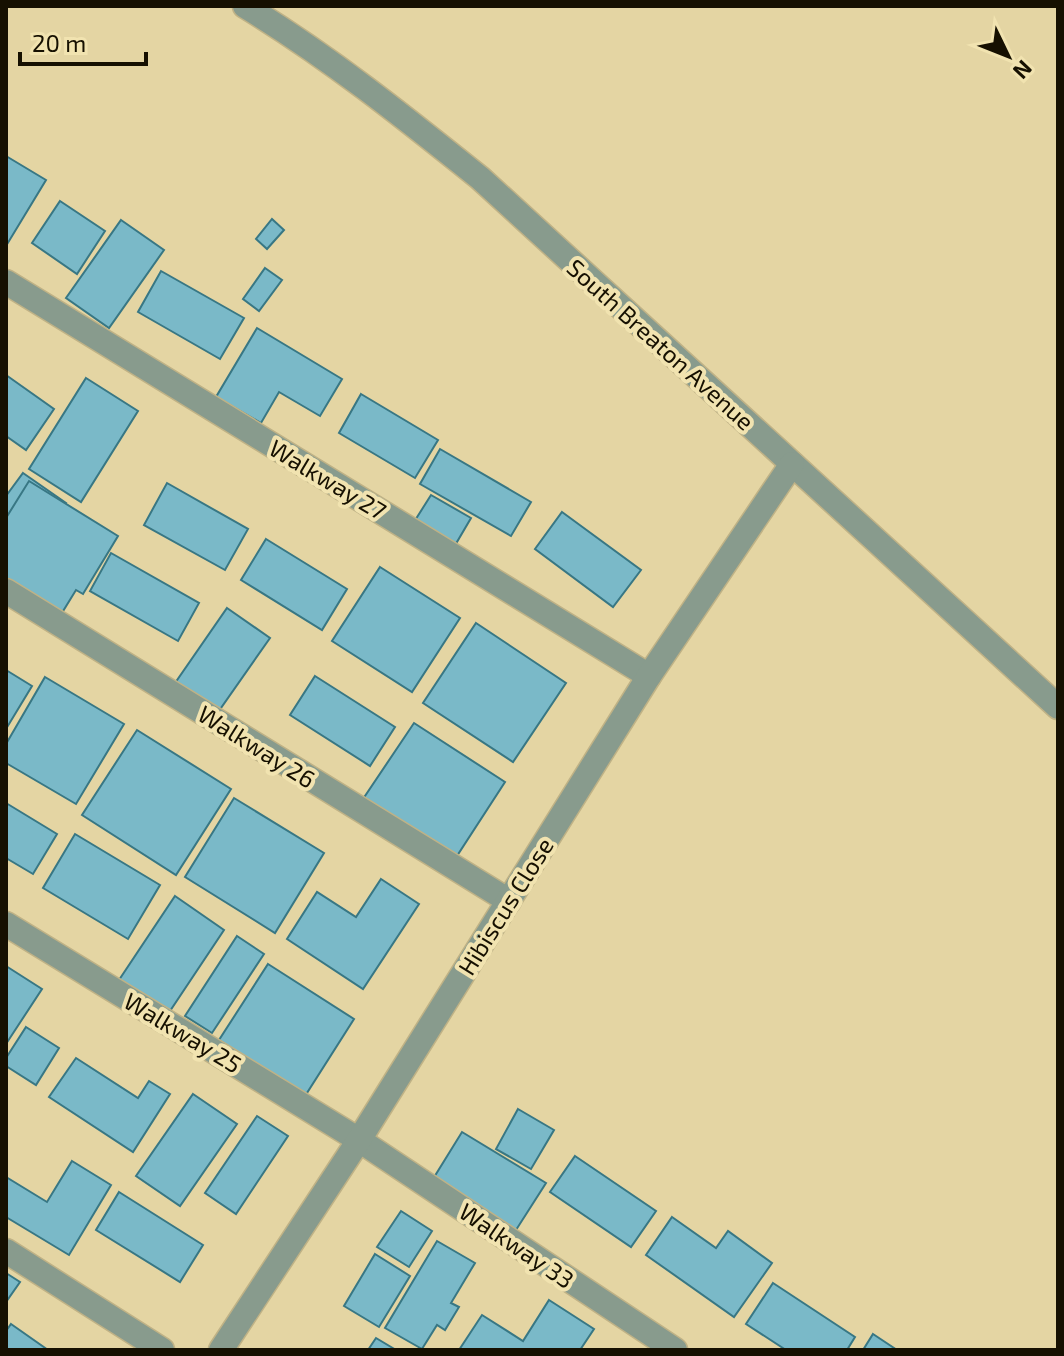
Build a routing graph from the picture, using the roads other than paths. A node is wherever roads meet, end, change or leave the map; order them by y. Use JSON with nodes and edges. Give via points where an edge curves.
{"nodes":[{"id":1,"x":245,"y":6,"type":"edge"},
{"id":2,"x":6,"y":282,"type":"edge"},
{"id":3,"x":792,"y":464,"type":"junction"},
{"id":4,"x":6,"y":591,"type":"edge"},
{"id":5,"x":649,"y":676,"type":"junction"},
{"id":6,"x":1058,"y":707,"type":"edge"},
{"id":7,"x":509,"y":901,"type":"junction"},
{"id":8,"x":6,"y":924,"type":"edge"},
{"id":9,"x":359,"y":1140,"type":"junction"},
{"id":10,"x":6,"y":1251,"type":"edge"},
{"id":11,"x":162,"y":1350,"type":"edge"},
{"id":12,"x":221,"y":1350,"type":"edge"},
{"id":13,"x":675,"y":1350,"type":"edge"}],
"edges":[{"from":1,"to":3,"type":"street","name":"South Breaton Avenue","via":[[372,92],[480,178]]},
{"from":2,"to":5,"type":"street","name":"Walkway 27"},
{"from":3,"to":5,"type":"street","name":"Hibiscus Close"},
{"from":3,"to":6,"type":"street","name":"South Breaton Avenue"},
{"from":4,"to":7,"type":"street","name":"Walkway 26"},
{"from":5,"to":7,"type":"street","name":"Hibiscus Close"},
{"from":7,"to":9,"type":"street","name":"Hibiscus Close"},
{"from":8,"to":9,"type":"street","name":"Walkway 25"},
{"from":9,"to":12,"type":"street","name":"Hibiscus Close"},
{"from":9,"to":13,"type":"street","name":"Walkway 33"},
{"from":10,"to":11,"type":"street"}]}
